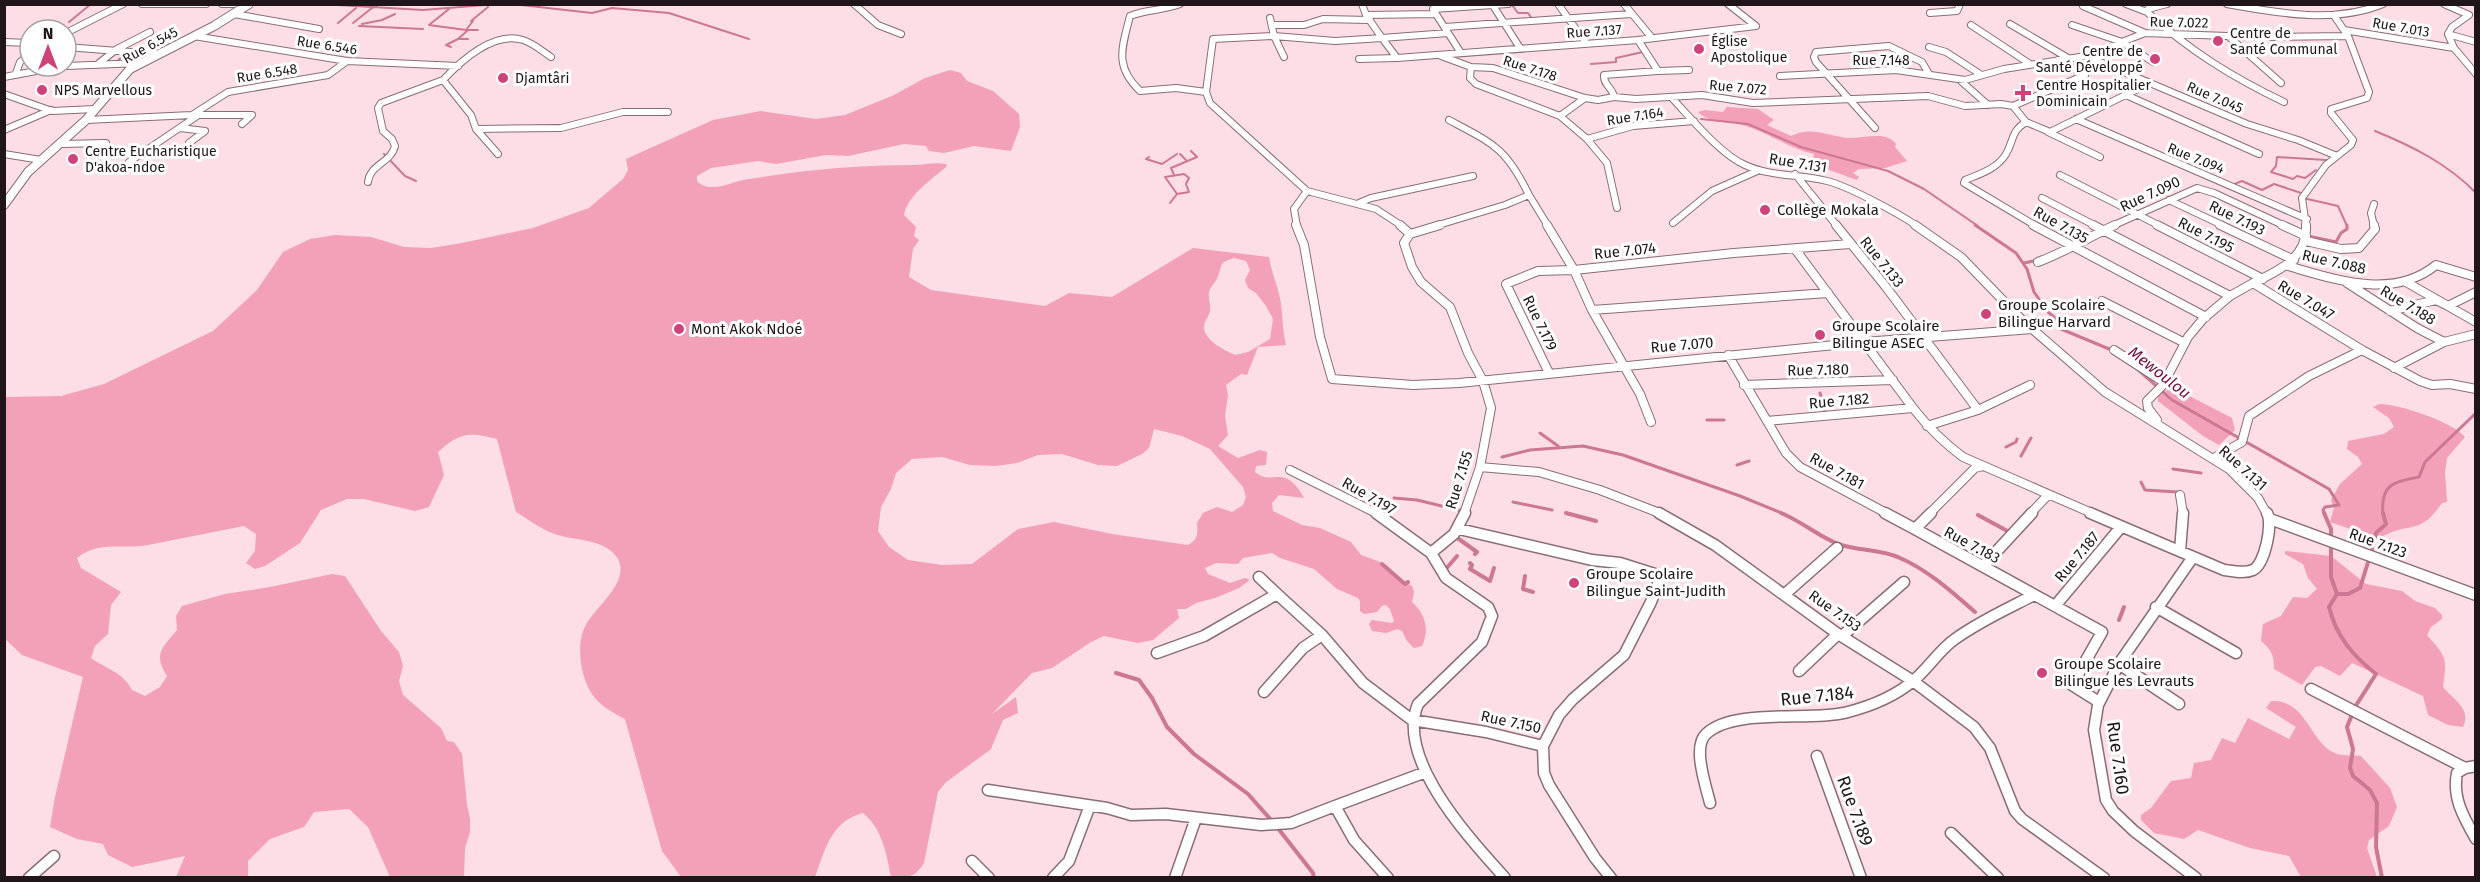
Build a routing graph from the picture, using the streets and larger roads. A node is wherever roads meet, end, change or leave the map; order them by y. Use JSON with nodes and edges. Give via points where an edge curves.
{"nodes":[{"id":1,"x":123,"y":4,"type":"edge"},
{"id":2,"x":142,"y":4,"type":"edge"},
{"id":3,"x":206,"y":4,"type":"edge"},
{"id":4,"x":222,"y":4,"type":"edge"},
{"id":5,"x":234,"y":4,"type":"edge"},
{"id":6,"x":249,"y":4,"type":"edge"},
{"id":7,"x":854,"y":4,"type":"edge"},
{"id":8,"x":1180,"y":4,"type":"edge"},
{"id":9,"x":1362,"y":4,"type":"edge"},
{"id":10,"x":1508,"y":4,"type":"edge"},
{"id":11,"x":1558,"y":4,"type":"edge"},
{"id":12,"x":1624,"y":4,"type":"edge"},
{"id":13,"x":1728,"y":4,"type":"edge"},
{"id":14,"x":1960,"y":4,"type":"edge"},
{"id":15,"x":2086,"y":4,"type":"edge"},
{"id":16,"x":2126,"y":4,"type":"edge"},
{"id":17,"x":2167,"y":4,"type":"edge"},
{"id":18,"x":2227,"y":4,"type":"edge"},
{"id":19,"x":2444,"y":4,"type":"edge"},
{"id":20,"x":1492,"y":5,"type":"edge"},
{"id":21,"x":2382,"y":5,"type":"edge"},
{"id":22,"x":1433,"y":9,"type":"edge"},
{"id":23,"x":2147,"y":12,"type":"junction"},
{"id":24,"x":1930,"y":13,"type":"dead end"},
{"id":25,"x":234,"y":14,"type":"junction"},
{"id":26,"x":1631,"y":14,"type":"junction"},
{"id":27,"x":2335,"y":16,"type":"junction"},
{"id":28,"x":2472,"y":16,"type":"edge"},
{"id":29,"x":1270,"y":18,"type":"dead end"},
{"id":30,"x":1368,"y":18,"type":"junction"},
{"id":31,"x":1569,"y":19,"type":"junction"},
{"id":32,"x":1505,"y":22,"type":"junction"},
{"id":33,"x":2010,"y":24,"type":"dead end"},
{"id":34,"x":1272,"y":25,"type":"junction"},
{"id":35,"x":1971,"y":25,"type":"dead end"},
{"id":36,"x":2072,"y":25,"type":"dead end"},
{"id":37,"x":78,"y":27,"type":"edge"},
{"id":38,"x":319,"y":29,"type":"dead end"},
{"id":39,"x":1446,"y":30,"type":"junction"},
{"id":40,"x":150,"y":32,"type":"dead end"},
{"id":41,"x":2145,"y":33,"type":"junction"},
{"id":42,"x":2170,"y":33,"type":"junction"},
{"id":43,"x":2346,"y":33,"type":"junction"},
{"id":44,"x":901,"y":34,"type":"dead end"},
{"id":45,"x":2448,"y":34,"type":"junction"},
{"id":46,"x":194,"y":36,"type":"junction"},
{"id":47,"x":1274,"y":36,"type":"junction"},
{"id":48,"x":2228,"y":36,"type":"junction"},
{"id":49,"x":1382,"y":38,"type":"junction"},
{"id":50,"x":1652,"y":38,"type":"junction"},
{"id":51,"x":1638,"y":40,"type":"junction"},
{"id":52,"x":2122,"y":42,"type":"junction"},
{"id":53,"x":2475,"y":42,"type":"edge"},
{"id":54,"x":1586,"y":44,"type":"junction"},
{"id":55,"x":1929,"y":46,"type":"dead end"},
{"id":56,"x":78,"y":47,"type":"edge"},
{"id":57,"x":1520,"y":48,"type":"junction"},
{"id":58,"x":2454,"y":48,"type":"junction"},
{"id":59,"x":117,"y":49,"type":"junction"},
{"id":60,"x":1461,"y":53,"type":"junction"},
{"id":61,"x":157,"y":54,"type":"junction"},
{"id":62,"x":1440,"y":55,"type":"junction"},
{"id":63,"x":2086,"y":56,"type":"junction"},
{"id":64,"x":551,"y":57,"type":"dead end"},
{"id":65,"x":1284,"y":57,"type":"dead end"},
{"id":66,"x":1397,"y":58,"type":"junction"},
{"id":67,"x":2068,"y":58,"type":"junction"},
{"id":68,"x":1359,"y":59,"type":"dead end"},
{"id":69,"x":2058,"y":60,"type":"junction"},
{"id":70,"x":347,"y":61,"type":"junction"},
{"id":71,"x":2153,"y":62,"type":"dead end"},
{"id":72,"x":141,"y":63,"type":"junction"},
{"id":73,"x":98,"y":64,"type":"junction"},
{"id":74,"x":2030,"y":64,"type":"junction"},
{"id":75,"x":78,"y":65,"type":"edge"},
{"id":76,"x":458,"y":66,"type":"junction"},
{"id":77,"x":1471,"y":67,"type":"junction"},
{"id":78,"x":18,"y":68,"type":"edge"},
{"id":79,"x":1689,"y":70,"type":"dead end"},
{"id":80,"x":1658,"y":71,"type":"junction"},
{"id":81,"x":16,"y":73,"type":"joint"},
{"id":82,"x":1827,"y":73,"type":"junction"},
{"id":83,"x":1929,"y":74,"type":"junction"},
{"id":84,"x":1980,"y":74,"type":"junction"},
{"id":85,"x":2475,"y":74,"type":"edge"},
{"id":86,"x":1780,"y":76,"type":"dead end"},
{"id":87,"x":4,"y":77,"type":"edge"},
{"id":88,"x":443,"y":80,"type":"junction"},
{"id":89,"x":1961,"y":81,"type":"junction"},
{"id":90,"x":2150,"y":83,"type":"junction"},
{"id":91,"x":2280,"y":83,"type":"dead end"},
{"id":92,"x":1206,"y":92,"type":"junction"},
{"id":93,"x":4,"y":94,"type":"edge"},
{"id":94,"x":2126,"y":95,"type":"junction"},
{"id":95,"x":1614,"y":97,"type":"junction"},
{"id":96,"x":1671,"y":97,"type":"junction"},
{"id":97,"x":1585,"y":98,"type":"junction"},
{"id":98,"x":1848,"y":98,"type":"junction"},
{"id":99,"x":2284,"y":102,"type":"dead end"},
{"id":100,"x":1988,"y":105,"type":"junction"},
{"id":101,"x":2013,"y":106,"type":"junction"},
{"id":102,"x":51,"y":110,"type":"junction"},
{"id":103,"x":95,"y":110,"type":"junction"},
{"id":104,"x":668,"y":112,"type":"dead end"},
{"id":105,"x":194,"y":116,"type":"junction"},
{"id":106,"x":1560,"y":116,"type":"junction"},
{"id":107,"x":2076,"y":119,"type":"junction"},
{"id":108,"x":86,"y":120,"type":"junction"},
{"id":109,"x":1449,"y":120,"type":"dead end"},
{"id":110,"x":1694,"y":121,"type":"junction"},
{"id":111,"x":2026,"y":122,"type":"junction"},
{"id":112,"x":242,"y":124,"type":"dead end"},
{"id":113,"x":180,"y":128,"type":"junction"},
{"id":114,"x":1875,"y":128,"type":"dead end"},
{"id":115,"x":476,"y":129,"type":"junction"},
{"id":116,"x":4,"y":130,"type":"edge"},
{"id":117,"x":2048,"y":131,"type":"junction"},
{"id":118,"x":1587,"y":139,"type":"junction"},
{"id":119,"x":106,"y":143,"type":"dead end"},
{"id":120,"x":189,"y":143,"type":"dead end"},
{"id":121,"x":62,"y":144,"type":"junction"},
{"id":122,"x":4,"y":154,"type":"edge"},
{"id":123,"x":498,"y":154,"type":"dead end"},
{"id":124,"x":2259,"y":154,"type":"dead end"},
{"id":125,"x":2337,"y":156,"type":"junction"},
{"id":126,"x":2100,"y":157,"type":"dead end"},
{"id":127,"x":41,"y":160,"type":"junction"},
{"id":128,"x":129,"y":162,"type":"dead end"},
{"id":129,"x":1758,"y":171,"type":"junction"},
{"id":130,"x":1795,"y":174,"type":"junction"},
{"id":131,"x":2060,"y":175,"type":"dead end"},
{"id":132,"x":1473,"y":176,"type":"dead end"},
{"id":133,"x":368,"y":182,"type":"dead end"},
{"id":134,"x":1307,"y":191,"type":"junction"},
{"id":135,"x":1529,"y":195,"type":"junction"},
{"id":136,"x":2042,"y":198,"type":"dead end"},
{"id":137,"x":2169,"y":200,"type":"junction"},
{"id":138,"x":1359,"y":203,"type":"junction"},
{"id":139,"x":2374,"y":204,"type":"dead end"},
{"id":140,"x":4,"y":205,"type":"edge"},
{"id":141,"x":1617,"y":208,"type":"dead end"},
{"id":142,"x":2138,"y":215,"type":"junction"},
{"id":143,"x":2307,"y":219,"type":"junction"},
{"id":144,"x":1673,"y":223,"type":"dead end"},
{"id":145,"x":2103,"y":230,"type":"junction"},
{"id":146,"x":1410,"y":234,"type":"junction"},
{"id":147,"x":2306,"y":238,"type":"junction"},
{"id":148,"x":1851,"y":244,"type":"junction"},
{"id":149,"x":2072,"y":246,"type":"junction"},
{"id":150,"x":1795,"y":249,"type":"junction"},
{"id":151,"x":2038,"y":262,"type":"dead end"},
{"id":152,"x":2291,"y":263,"type":"junction"},
{"id":153,"x":1574,"y":270,"type":"junction"},
{"id":154,"x":2475,"y":277,"type":"edge"},
{"id":155,"x":2263,"y":279,"type":"junction"},
{"id":156,"x":2342,"y":279,"type":"junction"},
{"id":157,"x":2406,"y":282,"type":"junction"},
{"id":158,"x":2253,"y":283,"type":"junction"},
{"id":159,"x":2475,"y":292,"type":"edge"},
{"id":160,"x":1828,"y":293,"type":"junction"},
{"id":161,"x":2230,"y":296,"type":"junction"},
{"id":162,"x":2102,"y":301,"type":"dead end"},
{"id":163,"x":2448,"y":306,"type":"junction"},
{"id":164,"x":1592,"y":310,"type":"junction"},
{"id":165,"x":2391,"y":311,"type":"junction"},
{"id":166,"x":2206,"y":317,"type":"junction"},
{"id":167,"x":2475,"y":322,"type":"edge"},
{"id":168,"x":2032,"y":329,"type":"junction"},
{"id":169,"x":2475,"y":334,"type":"edge"},
{"id":170,"x":1925,"y":338,"type":"junction"},
{"id":171,"x":1864,"y":342,"type":"junction"},
{"id":172,"x":2444,"y":342,"type":"junction"},
{"id":173,"x":2185,"y":343,"type":"junction"},
{"id":174,"x":2114,"y":350,"type":"dead end"},
{"id":175,"x":2362,"y":350,"type":"junction"},
{"id":176,"x":1728,"y":355,"type":"junction"},
{"id":177,"x":1621,"y":365,"type":"junction"},
{"id":178,"x":2394,"y":368,"type":"junction"},
{"id":179,"x":1550,"y":373,"type":"junction"},
{"id":180,"x":1893,"y":380,"type":"junction"},
{"id":181,"x":1483,"y":381,"type":"junction"},
{"id":182,"x":2165,"y":383,"type":"junction"},
{"id":183,"x":1744,"y":385,"type":"junction"},
{"id":184,"x":2030,"y":385,"type":"dead end"},
{"id":185,"x":2475,"y":389,"type":"edge"},
{"id":186,"x":1912,"y":408,"type":"junction"},
{"id":187,"x":1978,"y":410,"type":"junction"},
{"id":188,"x":1767,"y":421,"type":"junction"},
{"id":189,"x":1651,"y":422,"type":"dead end"},
{"id":190,"x":1926,"y":426,"type":"junction"},
{"id":191,"x":2166,"y":428,"type":"junction"},
{"id":192,"x":2214,"y":458,"type":"junction"},
{"id":193,"x":1983,"y":466,"type":"junction"},
{"id":194,"x":1480,"y":467,"type":"junction"},
{"id":195,"x":1290,"y":470,"type":"dead end"},
{"id":196,"x":2048,"y":495,"type":"junction"},
{"id":197,"x":2180,"y":495,"type":"dead end"},
{"id":198,"x":2270,"y":519,"type":"junction"},
{"id":199,"x":2121,"y":527,"type":"junction"},
{"id":200,"x":1459,"y":529,"type":"junction"},
{"id":201,"x":1915,"y":529,"type":"junction"},
{"id":202,"x":1837,"y":548,"type":"dead end"},
{"id":203,"x":2180,"y":551,"type":"junction"},
{"id":204,"x":1431,"y":554,"type":"junction"},
{"id":205,"x":2193,"y":556,"type":"junction"},
{"id":206,"x":1983,"y":566,"type":"junction"},
{"id":207,"x":1259,"y":577,"type":"dead end"},
{"id":208,"x":1904,"y":582,"type":"dead end"},
{"id":209,"x":1277,"y":594,"type":"junction"},
{"id":210,"x":1785,"y":594,"type":"junction"},
{"id":211,"x":2034,"y":595,"type":"junction"},
{"id":212,"x":2475,"y":595,"type":"edge"},
{"id":213,"x":2055,"y":606,"type":"junction"},
{"id":214,"x":2156,"y":607,"type":"junction"},
{"id":215,"x":1322,"y":635,"type":"junction"},
{"id":216,"x":1840,"y":635,"type":"junction"},
{"id":217,"x":1157,"y":653,"type":"dead end"},
{"id":218,"x":2236,"y":653,"type":"dead end"},
{"id":219,"x":2119,"y":664,"type":"junction"},
{"id":220,"x":1799,"y":671,"type":"dead end"},
{"id":221,"x":1913,"y":681,"type":"junction"},
{"id":222,"x":2311,"y":689,"type":"dead end"},
{"id":223,"x":1264,"y":692,"type":"dead end"},
{"id":224,"x":2099,"y":702,"type":"junction"},
{"id":225,"x":2179,"y":704,"type":"dead end"},
{"id":226,"x":1412,"y":720,"type":"junction"},
{"id":227,"x":1543,"y":746,"type":"junction"},
{"id":228,"x":1817,"y":756,"type":"dead end"},
{"id":229,"x":2470,"y":767,"type":"edge"},
{"id":230,"x":1426,"y":772,"type":"junction"},
{"id":231,"x":988,"y":790,"type":"dead end"},
{"id":232,"x":1710,"y":803,"type":"dead end"},
{"id":233,"x":1335,"y":806,"type":"junction"},
{"id":234,"x":1089,"y":808,"type":"junction"},
{"id":235,"x":1196,"y":818,"type":"junction"},
{"id":236,"x":1952,"y":832,"type":"dead end"},
{"id":237,"x":2475,"y":839,"type":"edge"},
{"id":238,"x":54,"y":856,"type":"dead end"},
{"id":239,"x":972,"y":861,"type":"dead end"},
{"id":240,"x":29,"y":878,"type":"edge"},
{"id":241,"x":989,"y":878,"type":"edge"},
{"id":242,"x":1053,"y":878,"type":"edge"},
{"id":243,"x":1175,"y":878,"type":"edge"},
{"id":244,"x":1388,"y":878,"type":"edge"},
{"id":245,"x":1505,"y":878,"type":"edge"},
{"id":246,"x":1611,"y":878,"type":"edge"},
{"id":247,"x":1862,"y":878,"type":"edge"},
{"id":248,"x":1998,"y":878,"type":"edge"},
{"id":249,"x":2104,"y":878,"type":"edge"},
{"id":250,"x":2196,"y":878,"type":"edge"}],
"edges":[{"from":1,"to":37,"type":"street"},
{"from":2,"to":3,"type":"street"},
{"from":4,"to":5,"type":"street"},
{"from":6,"to":25,"type":"street","name":"Rue 6.545"},
{"from":7,"to":44,"type":"street","via":[[878,25]]},
{"from":8,"to":92,"type":"street","via":[[1130,16],[1122,72],[1140,91],[1176,88]]},
{"from":9,"to":30,"type":"street"},
{"from":10,"to":20,"type":"street"},
{"from":11,"to":31,"type":"street"},
{"from":12,"to":26,"type":"street"},
{"from":13,"to":50,"type":"street","name":"Rue 7.137","via":[[1756,26]]},
{"from":14,"to":24,"type":"street","via":[[1957,11]]},
{"from":15,"to":41,"type":"street","via":[[2083,6]]},
{"from":16,"to":23,"type":"street"},
{"from":17,"to":23,"type":"street"},
{"from":18,"to":27,"type":"street"},
{"from":19,"to":28,"type":"street","name":"Rue 7.013"},
{"from":20,"to":22,"type":"street"},
{"from":20,"to":32,"type":"street"},
{"from":21,"to":27,"type":"street"},
{"from":22,"to":30,"type":"street"},
{"from":22,"to":39,"type":"street"},
{"from":23,"to":42,"type":"street"},
{"from":25,"to":38,"type":"street"},
{"from":25,"to":46,"type":"street","name":"Rue 6.545"},
{"from":26,"to":31,"type":"street"},
{"from":26,"to":50,"type":"street"},
{"from":27,"to":43,"type":"street"},
{"from":28,"to":45,"type":"street","name":"Rue 7.013","via":[[2452,27]]},
{"from":29,"to":34,"type":"street"},
{"from":30,"to":34,"type":"street"},
{"from":30,"to":49,"type":"street"},
{"from":31,"to":32,"type":"street"},
{"from":31,"to":54,"type":"street"},
{"from":32,"to":39,"type":"street"},
{"from":32,"to":57,"type":"street"},
{"from":33,"to":67,"type":"street"},
{"from":34,"to":47,"type":"street"},
{"from":35,"to":74,"type":"street"},
{"from":36,"to":52,"type":"street"},
{"from":39,"to":49,"type":"street"},
{"from":39,"to":60,"type":"street"},
{"from":40,"to":59,"type":"street"},
{"from":41,"to":42,"type":"street","name":"Rue 7.022"},
{"from":41,"to":52,"type":"street","name":"Rue 7.022"},
{"from":42,"to":48,"type":"street","name":"Rue 7.022"},
{"from":42,"to":99,"type":"street","via":[[2237,79]]},
{"from":43,"to":48,"type":"street","name":"Rue 7.022"},
{"from":43,"to":58,"type":"street","name":"Rue 7.013"},
{"from":43,"to":125,"type":"street","via":[[2369,92],[2359,102],[2331,109],[2353,140]]},
{"from":45,"to":53,"type":"street"},
{"from":45,"to":58,"type":"street","name":"Rue 7.013"},
{"from":46,"to":61,"type":"street","name":"Rue 6.545"},
{"from":46,"to":70,"type":"street","name":"Rue 6.546"},
{"from":47,"to":49,"type":"street","via":[[1335,41]]},
{"from":47,"to":65,"type":"street"},
{"from":47,"to":92,"type":"street","via":[[1211,40]]},
{"from":48,"to":91,"type":"street"},
{"from":49,"to":66,"type":"street"},
{"from":50,"to":51,"type":"street","name":"Rue 7.137"},
{"from":51,"to":54,"type":"street","name":"Rue 7.137"},
{"from":51,"to":80,"type":"street"},
{"from":52,"to":63,"type":"street","name":"Rue 7.022"},
{"from":52,"to":71,"type":"street"},
{"from":54,"to":57,"type":"street","name":"Rue 7.137"},
{"from":55,"to":84,"type":"street"},
{"from":56,"to":59,"type":"street"},
{"from":57,"to":60,"type":"street","name":"Rue 7.137"},
{"from":58,"to":85,"type":"street","name":"Rue 7.013"},
{"from":59,"to":61,"type":"street"},
{"from":59,"to":73,"type":"street"},
{"from":60,"to":62,"type":"street","name":"Rue 7.137"},
{"from":61,"to":72,"type":"street","name":"Rue 6.545"},
{"from":62,"to":66,"type":"street","name":"Rue 7.137"},
{"from":62,"to":77,"type":"street","name":"Rue 7.178"},
{"from":63,"to":67,"type":"street","name":"Rue 7.022"},
{"from":63,"to":90,"type":"street","name":"Rue 7.045"},
{"from":64,"to":76,"type":"street","via":[[518,39],[482,47]]},
{"from":66,"to":68,"type":"street","name":"Rue 7.137"},
{"from":67,"to":69,"type":"street","name":"Rue 7.022"},
{"from":69,"to":74,"type":"street","name":"Rue 7.022"},
{"from":69,"to":101,"type":"street","via":[[2085,75]]},
{"from":70,"to":76,"type":"street","name":"Rue 6.546"},
{"from":70,"to":105,"type":"street","name":"Rue 6.548","via":[[328,75],[228,92]]},
{"from":72,"to":73,"type":"street"},
{"from":72,"to":103,"type":"street","name":"Rue 6.545","via":[[119,79]]},
{"from":73,"to":75,"type":"street"},
{"from":74,"to":84,"type":"street","name":"Rue 7.022"},
{"from":76,"to":88,"type":"street"},
{"from":77,"to":97,"type":"street","name":"Rue 7.178","via":[[1492,68]]},
{"from":77,"to":106,"type":"street","via":[[1470,78],[1476,84]]},
{"from":78,"to":81,"type":"street"},
{"from":79,"to":80,"type":"street"},
{"from":80,"to":95,"type":"street","via":[[1604,75]]},
{"from":81,"to":87,"type":"street"},
{"from":82,"to":83,"type":"street","name":"Rue 7.148","via":[[1896,70]]},
{"from":82,"to":83,"type":"street","via":[[1814,60],[1818,51],[1889,46],[1922,62]]},
{"from":82,"to":86,"type":"street","name":"Rue 7.148"},
{"from":82,"to":98,"type":"street"},
{"from":83,"to":89,"type":"street","name":"Rue 7.148"},
{"from":84,"to":89,"type":"street"},
{"from":88,"to":115,"type":"street","via":[[471,115]]},
{"from":88,"to":133,"type":"street","via":[[381,103],[378,108],[382,130],[394,140],[395,146],[390,155],[370,170]]},
{"from":89,"to":100,"type":"street"},
{"from":90,"to":94,"type":"street"},
{"from":90,"to":125,"type":"street","name":"Rue 7.045"},
{"from":92,"to":134,"type":"street","via":[[1210,104]]},
{"from":93,"to":102,"type":"street"},
{"from":94,"to":107,"type":"street"},
{"from":94,"to":124,"type":"street"},
{"from":95,"to":96,"type":"street","name":"Rue 7.072"},
{"from":95,"to":97,"type":"street","name":"Rue 7.178"},
{"from":96,"to":98,"type":"street","name":"Rue 7.072","via":[[1710,96],[1754,103]]},
{"from":96,"to":110,"type":"street","name":"Rue 7.131"},
{"from":97,"to":106,"type":"street"},
{"from":98,"to":100,"type":"street","name":"Rue 7.072","via":[[1928,96],[1957,105]]},
{"from":98,"to":114,"type":"street"},
{"from":100,"to":101,"type":"street","name":"Rue 7.072"},
{"from":101,"to":111,"type":"street"},
{"from":102,"to":103,"type":"street"},
{"from":102,"to":116,"type":"street"},
{"from":103,"to":108,"type":"street","name":"Rue 6.545"},
{"from":104,"to":115,"type":"street","via":[[623,112],[561,128]]},
{"from":105,"to":108,"type":"street"},
{"from":105,"to":112,"type":"street","via":[[252,115]]},
{"from":105,"to":113,"type":"street","name":"Rue 6.548"},
{"from":106,"to":118,"type":"street"},
{"from":107,"to":117,"type":"street"},
{"from":107,"to":143,"type":"street","name":"Rue 7.094"},
{"from":108,"to":121,"type":"street","name":"Rue 6.545"},
{"from":109,"to":135,"type":"street","via":[[1495,145],[1515,167]]},
{"from":110,"to":118,"type":"street","name":"Rue 7.164","via":[[1633,126]]},
{"from":110,"to":129,"type":"street","name":"Rue 7.131","via":[[1731,157]]},
{"from":111,"to":117,"type":"street"},
{"from":111,"to":149,"type":"street","name":"Rue 7.135","via":[[2019,126],[2007,145],[2007,153],[1995,167],[1964,181],[2013,214]]},
{"from":113,"to":120,"type":"street","via":[[206,131]]},
{"from":113,"to":128,"type":"street","name":"Rue 6.548"},
{"from":115,"to":123,"type":"street"},
{"from":117,"to":126,"type":"street"},
{"from":118,"to":141,"type":"street","via":[[1607,163]]},
{"from":119,"to":121,"type":"street"},
{"from":121,"to":127,"type":"street","name":"Rue 6.545"},
{"from":122,"to":127,"type":"street"},
{"from":125,"to":143,"type":"street","via":[[2325,165],[2302,198]]},
{"from":127,"to":140,"type":"street","name":"Rue 6.545"},
{"from":129,"to":130,"type":"street","name":"Rue 7.131"},
{"from":129,"to":144,"type":"street","via":[[1711,189]]},
{"from":130,"to":148,"type":"street","name":"Rue 7.133"},
{"from":130,"to":168,"type":"street","name":"Rue 7.131","via":[[1840,185],[1911,222],[1961,257]]},
{"from":131,"to":142,"type":"street","name":"Rue 7.195"},
{"from":132,"to":138,"type":"street"},
{"from":134,"to":138,"type":"street"},
{"from":134,"to":181,"type":"street","name":"Rue 7.070","via":[[1294,209],[1295,222],[1304,245],[1330,379],[1413,385]]},
{"from":135,"to":146,"type":"street"},
{"from":135,"to":153,"type":"street"},
{"from":136,"to":145,"type":"street"},
{"from":137,"to":142,"type":"street","name":"Rue 7.090"},
{"from":137,"to":147,"type":"street","name":"Rue 7.090","via":[[2202,189]]},
{"from":137,"to":152,"type":"street","name":"Rue 7.193"},
{"from":138,"to":146,"type":"street","via":[[1390,215]]},
{"from":139,"to":147,"type":"street","name":"Rue 7.090","via":[[2371,213],[2375,229],[2359,248],[2341,249]]},
{"from":142,"to":145,"type":"street","name":"Rue 7.090"},
{"from":142,"to":155,"type":"street","name":"Rue 7.195"},
{"from":143,"to":147,"type":"street"},
{"from":145,"to":149,"type":"street","name":"Rue 7.090"},
{"from":145,"to":161,"type":"street"},
{"from":146,"to":181,"type":"street","name":"Rue 7.155","via":[[1404,243],[1412,267],[1421,282],[1450,307]]},
{"from":147,"to":152,"type":"street","name":"Rue 7.047","via":[[2302,252]]},
{"from":148,"to":150,"type":"street","name":"Rue 7.074"},
{"from":148,"to":170,"type":"street","name":"Rue 7.133"},
{"from":149,"to":151,"type":"street","name":"Rue 7.090"},
{"from":149,"to":166,"type":"street","name":"Rue 7.135"},
{"from":150,"to":153,"type":"street","name":"Rue 7.074"},
{"from":150,"to":160,"type":"street"},
{"from":152,"to":155,"type":"street","name":"Rue 7.047"},
{"from":152,"to":156,"type":"street","name":"Rue 7.088"},
{"from":153,"to":164,"type":"street","name":"Rue 7.074"},
{"from":153,"to":179,"type":"street","name":"Rue 7.179","via":[[1538,271],[1506,284]]},
{"from":154,"to":157,"type":"street","name":"Rue 7.088","via":[[2436,265],[2426,275]]},
{"from":155,"to":158,"type":"street","name":"Rue 7.047"},
{"from":156,"to":157,"type":"street","name":"Rue 7.088","via":[[2365,284]]},
{"from":156,"to":165,"type":"street","name":"Rue 7.188"},
{"from":157,"to":163,"type":"street"},
{"from":158,"to":161,"type":"street"},
{"from":158,"to":175,"type":"street","name":"Rue 7.047"},
{"from":159,"to":163,"type":"street"},
{"from":160,"to":164,"type":"street"},
{"from":160,"to":171,"type":"street"},
{"from":161,"to":166,"type":"street"},
{"from":162,"to":173,"type":"street"},
{"from":163,"to":165,"type":"street","via":[[2436,300]]},
{"from":163,"to":167,"type":"street"},
{"from":164,"to":177,"type":"street","name":"Rue 7.074"},
{"from":165,"to":172,"type":"street","name":"Rue 7.188"},
{"from":166,"to":173,"type":"street"},
{"from":168,"to":170,"type":"street","name":"Rue 7.070"},
{"from":168,"to":191,"type":"street","name":"Rue 7.131","via":[[2105,392]]},
{"from":169,"to":172,"type":"street"},
{"from":170,"to":171,"type":"street","name":"Rue 7.070"},
{"from":170,"to":187,"type":"street"},
{"from":171,"to":176,"type":"street","name":"Rue 7.070"},
{"from":171,"to":180,"type":"street"},
{"from":172,"to":178,"type":"street","name":"Rue 7.188"},
{"from":173,"to":182,"type":"street"},
{"from":174,"to":182,"type":"street"},
{"from":175,"to":178,"type":"street","name":"Rue 7.047"},
{"from":175,"to":192,"type":"street","via":[[2266,403],[2245,422],[2241,443]]},
{"from":176,"to":177,"type":"street","name":"Rue 7.070"},
{"from":176,"to":183,"type":"street","name":"Rue 7.181"},
{"from":177,"to":179,"type":"street","name":"Rue 7.070"},
{"from":177,"to":189,"type":"street","name":"Rue 7.074","via":[[1640,394]]},
{"from":178,"to":185,"type":"street","name":"Rue 7.047","via":[[2426,384]]},
{"from":179,"to":181,"type":"street","name":"Rue 7.070"},
{"from":180,"to":183,"type":"street","name":"Rue 7.180"},
{"from":180,"to":186,"type":"street"},
{"from":181,"to":194,"type":"street","name":"Rue 7.155","via":[[1491,408]]},
{"from":182,"to":191,"type":"street","via":[[2146,401],[2153,416]]},
{"from":183,"to":188,"type":"street","name":"Rue 7.181"},
{"from":184,"to":187,"type":"street"},
{"from":186,"to":188,"type":"street","name":"Rue 7.182"},
{"from":186,"to":190,"type":"street"},
{"from":187,"to":190,"type":"street"},
{"from":188,"to":201,"type":"street","name":"Rue 7.181","via":[[1786,453],[1800,466]]},
{"from":190,"to":193,"type":"street","via":[[1963,457]]},
{"from":191,"to":192,"type":"street","name":"Rue 7.131"},
{"from":192,"to":198,"type":"street","name":"Rue 7.131","via":[[2258,498]]},
{"from":193,"to":196,"type":"street"},
{"from":193,"to":201,"type":"street","name":"Rue 7.183","via":[[1975,468]]},
{"from":194,"to":200,"type":"street","name":"Rue 7.155"},
{"from":194,"to":210,"type":"street","name":"Rue 7.153","via":[[1539,472],[1640,504],[1715,545]]},
{"from":195,"to":204,"type":"street","name":"Rue 7.197","via":[[1371,509]]},
{"from":196,"to":199,"type":"street"},
{"from":196,"to":206,"type":"street"},
{"from":197,"to":203,"type":"street","via":[[2184,520]]},
{"from":198,"to":205,"type":"street","via":[[2264,552],[2255,569],[2224,570]]},
{"from":198,"to":212,"type":"street","name":"Rue 7.123"},
{"from":199,"to":203,"type":"street"},
{"from":199,"to":213,"type":"street","name":"Rue 7.187"},
{"from":200,"to":204,"type":"street","name":"Rue 7.155"},
{"from":200,"to":227,"type":"street","name":"Rue 7.150","via":[[1661,576],[1624,656],[1566,707]]},
{"from":201,"to":206,"type":"street","name":"Rue 7.183"},
{"from":202,"to":210,"type":"street"},
{"from":203,"to":205,"type":"street"},
{"from":204,"to":226,"type":"street","via":[[1446,578],[1488,607],[1492,615],[1482,642],[1418,704]]},
{"from":205,"to":214,"type":"street","name":"Rue 7.160"},
{"from":206,"to":211,"type":"street","name":"Rue 7.183"},
{"from":207,"to":209,"type":"street","name":"Rue 7.150"},
{"from":208,"to":216,"type":"street"},
{"from":209,"to":215,"type":"street","name":"Rue 7.150"},
{"from":209,"to":217,"type":"street","via":[[1216,632]]},
{"from":210,"to":216,"type":"street","name":"Rue 7.153"},
{"from":211,"to":213,"type":"street","name":"Rue 7.183"},
{"from":211,"to":221,"type":"street","name":"Rue 7.184","via":[[1998,611],[1953,640]]},
{"from":213,"to":224,"type":"street","name":"Rue 7.183","via":[[2102,635],[2072,685]]},
{"from":214,"to":218,"type":"street"},
{"from":214,"to":219,"type":"street","name":"Rue 7.160"},
{"from":215,"to":223,"type":"street","via":[[1303,648]]},
{"from":215,"to":226,"type":"street","name":"Rue 7.150","via":[[1359,678]]},
{"from":216,"to":220,"type":"street"},
{"from":216,"to":221,"type":"street","name":"Rue 7.153"},
{"from":219,"to":224,"type":"street","name":"Rue 7.160"},
{"from":219,"to":225,"type":"street"},
{"from":221,"to":232,"type":"street","name":"Rue 7.184","via":[[1876,703],[1845,713],[1753,718],[1721,725],[1706,734],[1698,748]]},
{"from":221,"to":249,"type":"street","name":"Rue 7.153","via":[[1965,718],[1984,737],[2010,802],[2022,819]]},
{"from":222,"to":229,"type":"street"},
{"from":224,"to":250,"type":"street","name":"Rue 7.160","via":[[2094,722],[2110,810]]},
{"from":226,"to":227,"type":"street","name":"Rue 7.150"},
{"from":226,"to":230,"type":"street"},
{"from":227,"to":246,"type":"street","via":[[1544,773],[1549,785]]},
{"from":228,"to":247,"type":"street","name":"Rue 7.189"},
{"from":229,"to":237,"type":"street","via":[[2457,773],[2454,782],[2461,811]]},
{"from":230,"to":233,"type":"street"},
{"from":230,"to":245,"type":"street","via":[[1450,815]]},
{"from":231,"to":234,"type":"street"},
{"from":233,"to":235,"type":"street","via":[[1291,823],[1269,825]]},
{"from":233,"to":244,"type":"street","via":[[1354,840]]},
{"from":234,"to":235,"type":"street","via":[[1131,815]]},
{"from":234,"to":242,"type":"street","via":[[1069,861]]},
{"from":235,"to":243,"type":"street"},
{"from":236,"to":248,"type":"street"},
{"from":238,"to":240,"type":"street"},
{"from":239,"to":241,"type":"street"}]}
